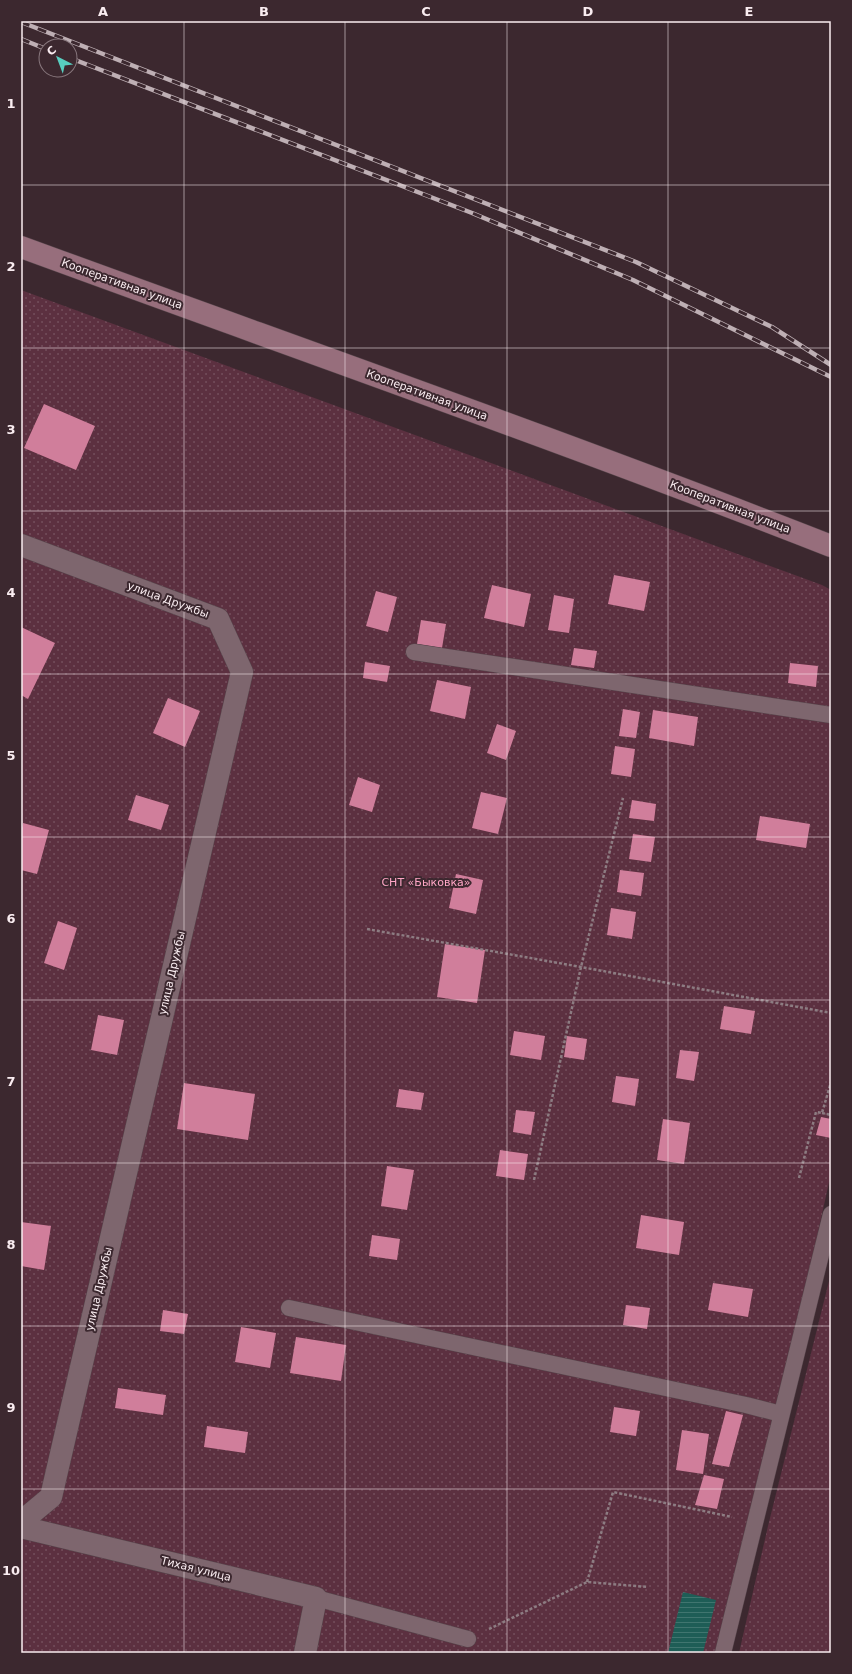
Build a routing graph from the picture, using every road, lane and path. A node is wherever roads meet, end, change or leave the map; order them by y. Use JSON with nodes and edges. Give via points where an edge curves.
{"nodes":[{"id":1,"x":21,"y":247,"type":"edge"},
{"id":2,"x":21,"y":545,"type":"edge"},
{"id":3,"x":831,"y":546,"type":"edge"},
{"id":4,"x":414,"y":652,"type":"dead end"},
{"id":5,"x":831,"y":716,"type":"edge"},
{"id":6,"x":623,"y":798,"type":"dead end"},
{"id":7,"x":367,"y":929,"type":"dead end"},
{"id":8,"x":581,"y":967,"type":"junction"},
{"id":9,"x":831,"y":1013,"type":"edge"},
{"id":10,"x":831,"y":1082,"type":"edge"},
{"id":11,"x":822,"y":1113,"type":"junction"},
{"id":12,"x":831,"y":1115,"type":"edge"},
{"id":13,"x":799,"y":1178,"type":"dead end"},
{"id":14,"x":534,"y":1180,"type":"dead end"},
{"id":15,"x":831,"y":1214,"type":"edge"},
{"id":16,"x":289,"y":1308,"type":"dead end"},
{"id":17,"x":781,"y":1414,"type":"junction"},
{"id":18,"x":755,"y":1521,"type":"junction"},
{"id":19,"x":21,"y":1522,"type":"edge"},
{"id":20,"x":21,"y":1527,"type":"edge"},
{"id":21,"x":587,"y":1582,"type":"junction"},
{"id":22,"x":648,"y":1587,"type":"dead end"},
{"id":23,"x":316,"y":1598,"type":"junction"},
{"id":24,"x":468,"y":1639,"type":"joint"},
{"id":25,"x":305,"y":1653,"type":"edge"},
{"id":26,"x":723,"y":1653,"type":"edge"}],
"edges":[{"from":1,"to":3,"type":"main road","name":"Кооперативная улица","via":[[740,510]]},
{"from":2,"to":19,"type":"street","name":"улица Дружбы","via":[[218,619],[242,672],[51,1497]]},
{"from":4,"to":5,"type":"lane"},
{"from":6,"to":8,"type":"path"},
{"from":7,"to":8,"type":"path"},
{"from":8,"to":9,"type":"path"},
{"from":8,"to":14,"type":"path"},
{"from":10,"to":11,"type":"path"},
{"from":11,"to":12,"type":"path"},
{"from":11,"to":13,"type":"path","via":[[816,1112]]},
{"from":15,"to":17,"type":"lane"},
{"from":16,"to":17,"type":"lane"},
{"from":17,"to":18,"type":"lane"},
{"from":18,"to":21,"type":"path","via":[[613,1492]]},
{"from":18,"to":26,"type":"lane"},
{"from":20,"to":23,"type":"street","name":"Тихая улица"},
{"from":21,"to":22,"type":"path"},
{"from":21,"to":24,"type":"path"},
{"from":23,"to":24,"type":"lane"},
{"from":23,"to":25,"type":"street"}]}
